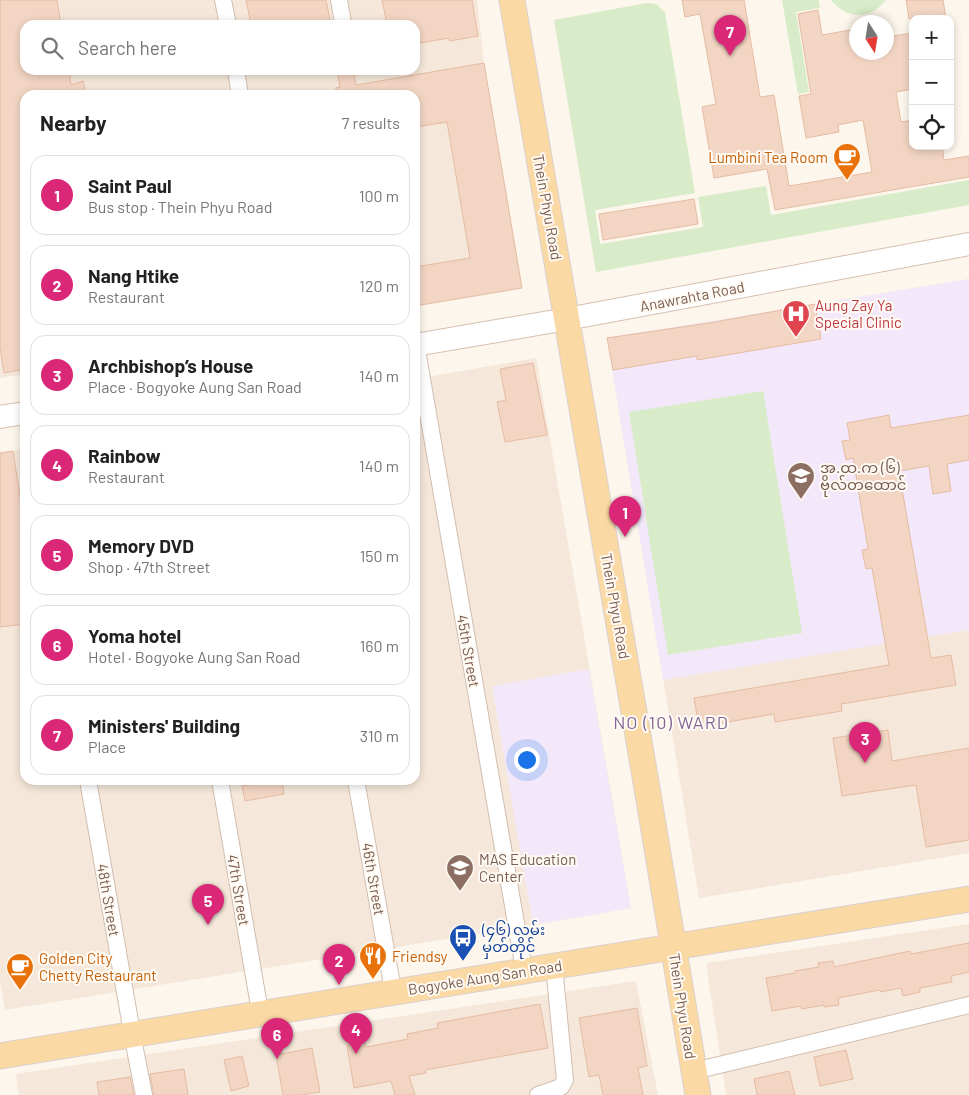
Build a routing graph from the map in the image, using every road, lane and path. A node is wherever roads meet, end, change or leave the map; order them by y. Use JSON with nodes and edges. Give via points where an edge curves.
{"nodes":[{"id":1,"x":223,"y":0,"type":"edge"},
{"id":2,"x":339,"y":0,"type":"edge"},
{"id":3,"x":512,"y":0,"type":"edge"},
{"id":4,"x":227,"y":20,"type":"edge"},
{"id":5,"x":342,"y":20,"type":"edge"},
{"id":6,"x":237,"y":75,"type":"edge"},
{"id":7,"x":239,"y":90,"type":"edge"},
{"id":8,"x":969,"y":244,"type":"edge"},
{"id":9,"x":567,"y":319,"type":"junction"},
{"id":10,"x":420,"y":343,"type":"edge"},
{"id":11,"x":420,"y":367,"type":"edge"},
{"id":12,"x":20,"y":414,"type":"edge"},
{"id":13,"x":0,"y":417,"type":"edge"},
{"id":14,"x":89,"y":785,"type":"edge"},
{"id":15,"x":221,"y":785,"type":"edge"},
{"id":16,"x":357,"y":785,"type":"edge"},
{"id":17,"x":969,"y":885,"type":"edge"},
{"id":18,"x":969,"y":899,"type":"edge"},
{"id":19,"x":672,"y":940,"type":"junction"},
{"id":20,"x":522,"y":958,"type":"junction"},
{"id":21,"x":554,"y":966,"type":"junction"},
{"id":22,"x":391,"y":979,"type":"junction"},
{"id":23,"x":258,"y":1000,"type":"junction"},
{"id":24,"x":969,"y":1005,"type":"edge"},
{"id":25,"x":131,"y":1028,"type":"junction"},
{"id":26,"x":0,"y":1042,"type":"edge"},
{"id":27,"x":0,"y":1056,"type":"edge"},
{"id":28,"x":696,"y":1083,"type":"edge"},
{"id":29,"x":144,"y":1095,"type":"edge"},
{"id":30,"x":538,"y":1095,"type":"edge"}],
"edges":[{"from":1,"to":4,"type":"street"},
{"from":2,"to":5,"type":"street"},
{"from":3,"to":9,"type":"main road","name":"Thein Phyu Road"},
{"from":6,"to":7,"type":"street"},
{"from":8,"to":9,"type":"main road","name":"Anawrahta Road"},
{"from":9,"to":10,"type":"main road","name":"Anawrahta Road"},
{"from":9,"to":19,"type":"main road","name":"Thein Phyu Road"},
{"from":11,"to":20,"type":"street","name":"45th Street"},
{"from":12,"to":13,"type":"main road"},
{"from":14,"to":25,"type":"street","name":"48th Street"},
{"from":15,"to":23,"type":"street","name":"47th Street"},
{"from":16,"to":22,"type":"street","name":"46th Street"},
{"from":17,"to":19,"type":"main road","name":"Bogyoke Aung San Road"},
{"from":18,"to":19,"type":"main road","name":"Bogyoke Aung San Road"},
{"from":19,"to":20,"type":"main road","name":"Bogyoke Aung San Road"},
{"from":19,"to":21,"type":"main road","name":"Bogyoke Aung San Road"},
{"from":19,"to":28,"type":"main road","name":"Thein Phyu Road"},
{"from":20,"to":22,"type":"main road","name":"Bogyoke Aung San Road"},
{"from":21,"to":25,"type":"main road","name":"Bogyoke Aung San Road"},
{"from":21,"to":30,"type":"street","via":[[565,1080],[564,1085]]},
{"from":22,"to":23,"type":"main road","name":"Bogyoke Aung San Road"},
{"from":23,"to":25,"type":"main road","name":"Bogyoke Aung San Road"},
{"from":24,"to":28,"type":"street"},
{"from":25,"to":26,"type":"main road","name":"Bogyoke Aung San Road"},
{"from":25,"to":27,"type":"main road","name":"Bogyoke Aung San Road"},
{"from":25,"to":29,"type":"street","name":"48th Street"}]}
